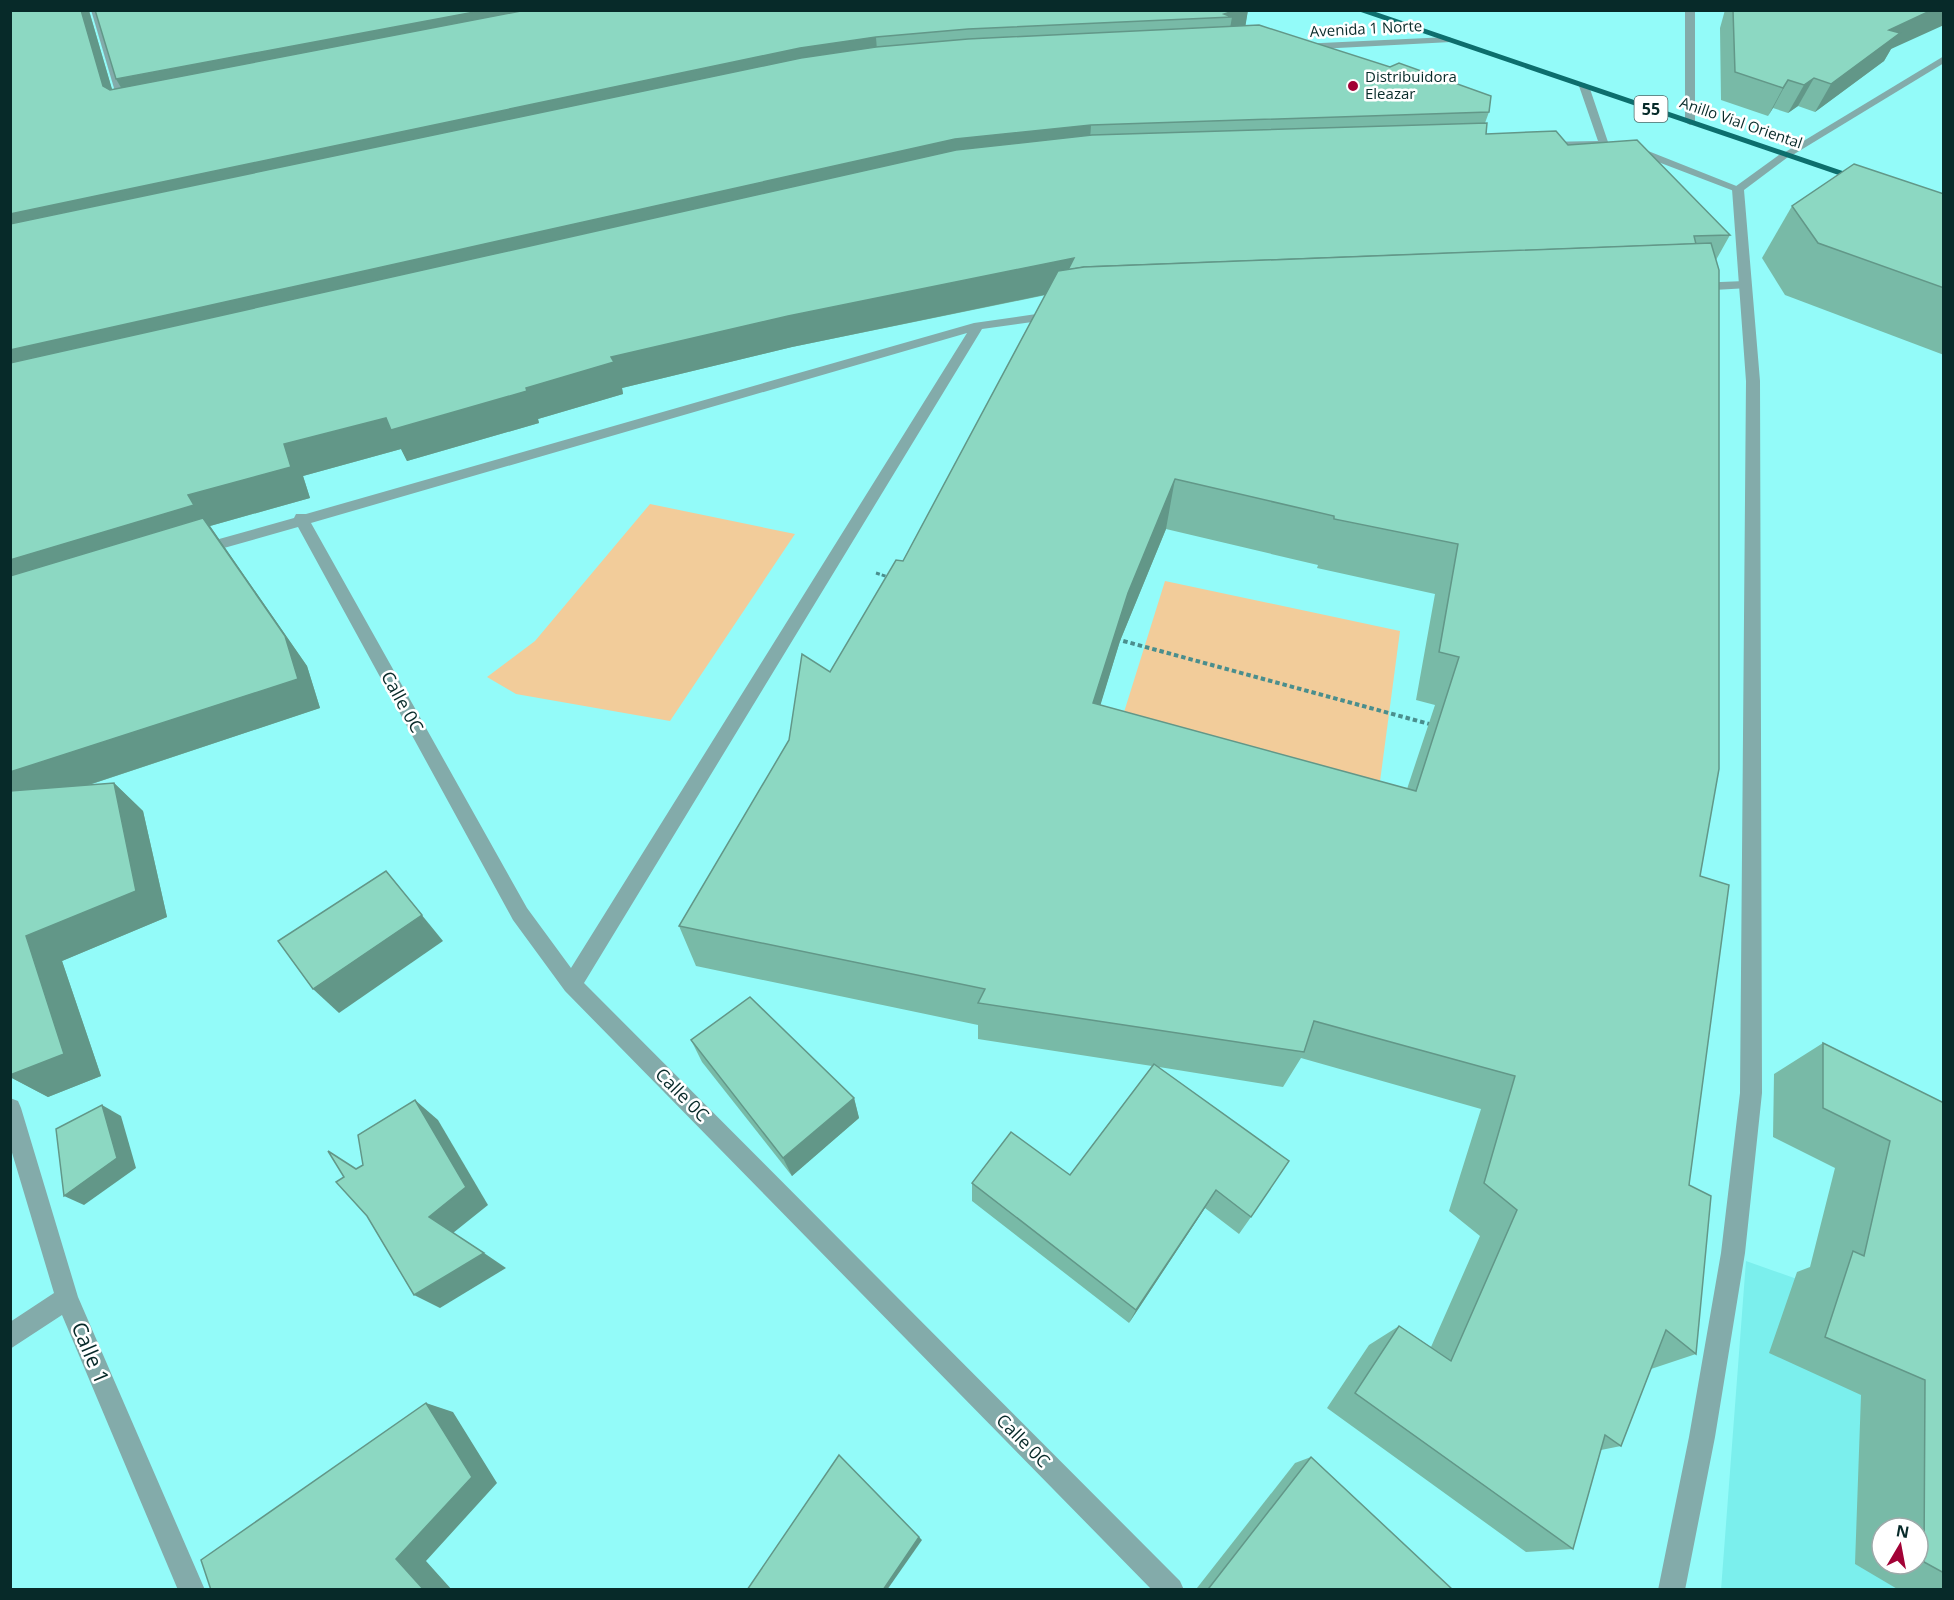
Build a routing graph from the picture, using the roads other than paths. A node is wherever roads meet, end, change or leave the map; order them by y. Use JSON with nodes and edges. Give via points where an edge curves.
{"nodes":[{"id":1,"x":95,"y":10,"type":"edge"},
{"id":2,"x":1359,"y":10,"type":"edge"},
{"id":3,"x":1690,"y":10,"type":"edge"},
{"id":4,"x":1448,"y":40,"type":"junction"},
{"id":5,"x":1284,"y":48,"type":"edge"},
{"id":6,"x":1944,"y":59,"type":"edge"},
{"id":7,"x":1584,"y":86,"type":"junction"},
{"id":8,"x":139,"y":112,"type":"edge"},
{"id":9,"x":1690,"y":122,"type":"junction"},
{"id":10,"x":1604,"y":144,"type":"junction"},
{"id":11,"x":1529,"y":145,"type":"edge"},
{"id":12,"x":1787,"y":154,"type":"junction"},
{"id":13,"x":1877,"y":184,"type":"edge"},
{"id":14,"x":1738,"y":189,"type":"junction"},
{"id":15,"x":1745,"y":285,"type":"junction"},
{"id":16,"x":1686,"y":287,"type":"edge"},
{"id":17,"x":1069,"y":313,"type":"edge"},
{"id":18,"x":978,"y":326,"type":"junction"},
{"id":19,"x":301,"y":518,"type":"junction"},
{"id":20,"x":189,"y":553,"type":"edge"},
{"id":21,"x":572,"y":985,"type":"junction"},
{"id":22,"x":10,"y":1108,"type":"edge"},
{"id":23,"x":67,"y":1298,"type":"junction"},
{"id":24,"x":10,"y":1337,"type":"edge"},
{"id":25,"x":192,"y":1590,"type":"edge"},
{"id":26,"x":1171,"y":1590,"type":"edge"},
{"id":27,"x":1671,"y":1590,"type":"edge"}],
"edges":[{"from":1,"to":8,"type":"street","via":[[127,114]]},
{"from":2,"to":4,"type":"highway","name":"Anillo Vial Oriental","number":"55"},
{"from":3,"to":9,"type":"street"},
{"from":4,"to":5,"type":"street","name":"Avenida 1 Norte"},
{"from":4,"to":7,"type":"highway","name":"Anillo Vial Oriental","number":"55"},
{"from":6,"to":12,"type":"street"},
{"from":7,"to":9,"type":"highway","name":"Anillo Vial Oriental","number":"55"},
{"from":7,"to":10,"type":"street"},
{"from":9,"to":12,"type":"highway","name":"Anillo Vial Oriental","number":"55"},
{"from":10,"to":11,"type":"street"},
{"from":10,"to":14,"type":"street","via":[[1634,149]]},
{"from":12,"to":13,"type":"highway","name":"Anillo Vial Oriental","number":"55"},
{"from":12,"to":14,"type":"street"},
{"from":14,"to":15,"type":"street"},
{"from":15,"to":16,"type":"street"},
{"from":15,"to":27,"type":"street","via":[[1753,381],[1751,1093],[1733,1253]]},
{"from":17,"to":18,"type":"street"},
{"from":18,"to":19,"type":"street"},
{"from":18,"to":21,"type":"street"},
{"from":19,"to":20,"type":"street"},
{"from":19,"to":21,"type":"street","name":"Calle 0C","via":[[520,914]]},
{"from":21,"to":26,"type":"street","name":"Calle 0C"},
{"from":22,"to":23,"type":"street","name":"Calle 1"},
{"from":23,"to":24,"type":"street"},
{"from":23,"to":25,"type":"street","name":"Calle 1"}]}
